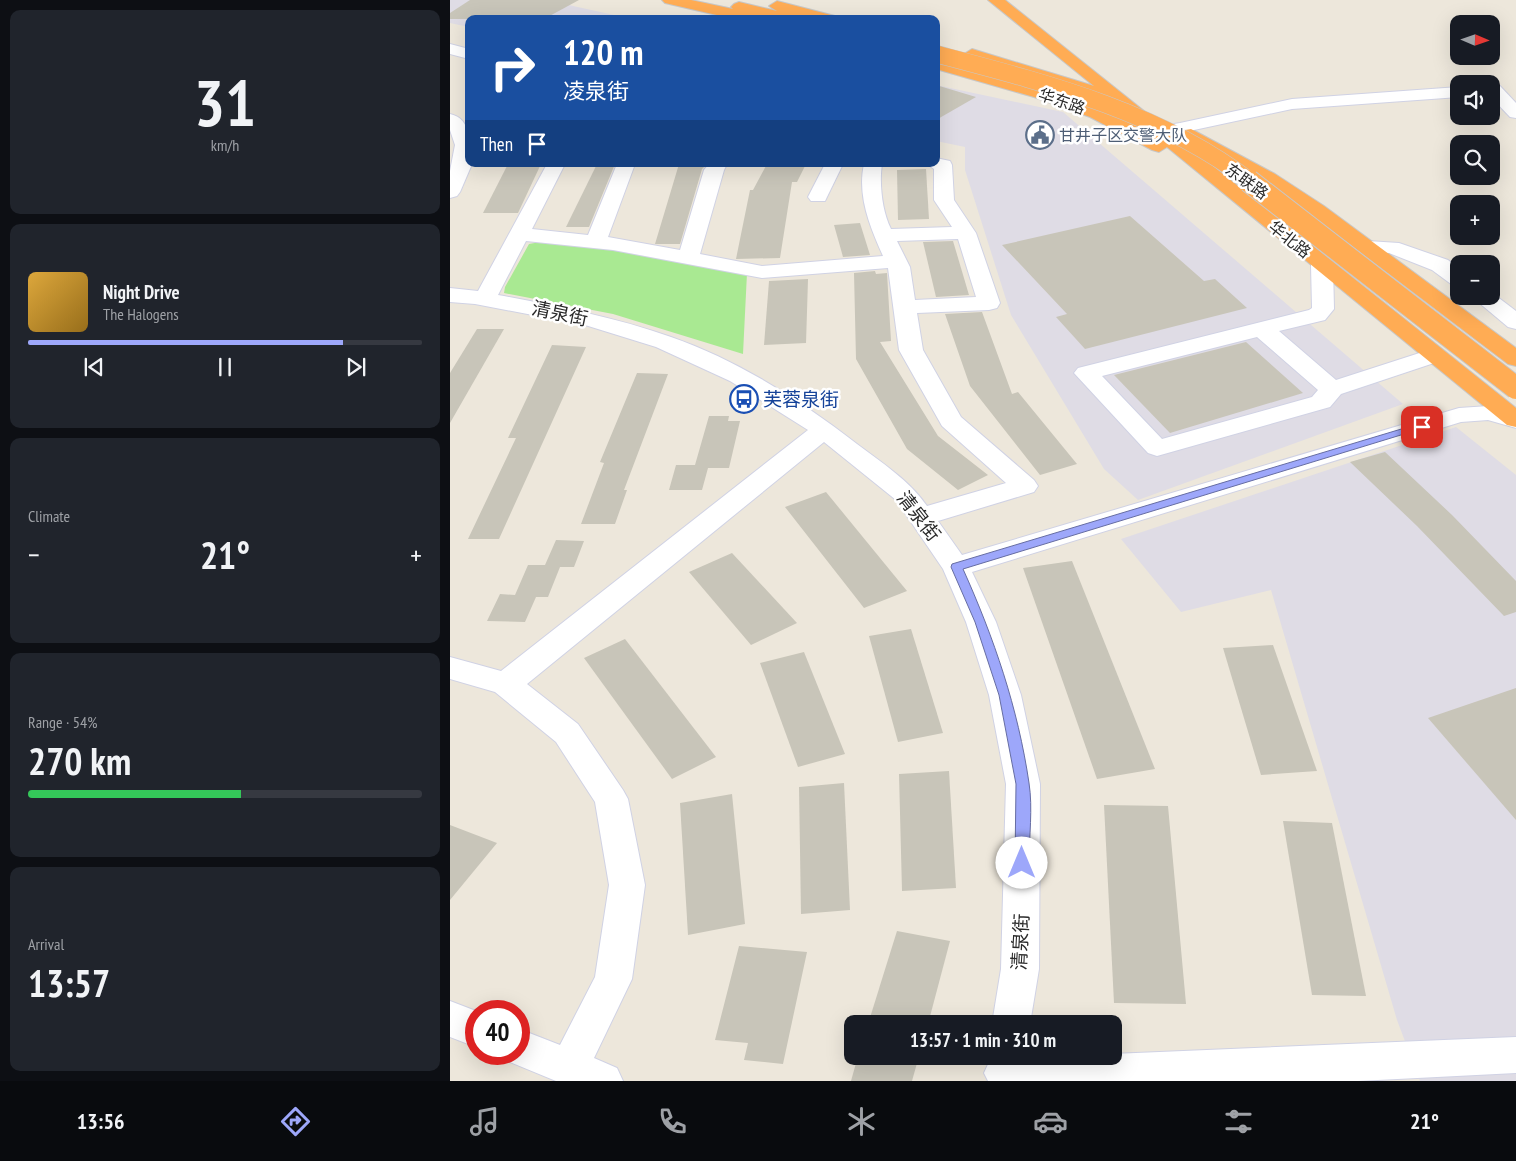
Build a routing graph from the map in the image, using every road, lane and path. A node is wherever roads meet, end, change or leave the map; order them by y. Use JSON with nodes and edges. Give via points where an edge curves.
{"nodes":[{"id":1,"x":670,"y":0,"type":"edge"},
{"id":2,"x":708,"y":0,"type":"edge"},
{"id":3,"x":746,"y":0,"type":"edge"},
{"id":4,"x":996,"y":0,"type":"edge"},
{"id":5,"x":1015,"y":0,"type":"edge"},
{"id":6,"x":776,"y":4,"type":"edge"},
{"id":7,"x":738,"y":15,"type":"edge"},
{"id":8,"x":776,"y":15,"type":"edge"},
{"id":9,"x":815,"y":15,"type":"edge"},
{"id":10,"x":940,"y":46,"type":"edge"},
{"id":11,"x":450,"y":49,"type":"edge"},
{"id":12,"x":465,"y":53,"type":"edge"},
{"id":13,"x":940,"y":55,"type":"edge"},
{"id":14,"x":940,"y":65,"type":"edge"},
{"id":15,"x":1500,"y":92,"type":"edge"},
{"id":16,"x":1450,"y":93,"type":"edge"},
{"id":17,"x":1126,"y":102,"type":"junction"},
{"id":18,"x":1516,"y":113,"type":"edge"},
{"id":19,"x":450,"y":119,"type":"edge"},
{"id":20,"x":1180,"y":128,"type":"junction"},
{"id":21,"x":465,"y":142,"type":"edge"},
{"id":22,"x":465,"y":154,"type":"edge"},
{"id":23,"x":940,"y":165,"type":"edge"},
{"id":24,"x":554,"y":167,"type":"edge"},
{"id":25,"x":625,"y":167,"type":"edge"},
{"id":26,"x":716,"y":167,"type":"edge"},
{"id":27,"x":833,"y":167,"type":"edge"},
{"id":28,"x":872,"y":167,"type":"edge"},
{"id":29,"x":1230,"y":191,"type":"junction"},
{"id":30,"x":450,"y":192,"type":"edge"},
{"id":31,"x":818,"y":197,"type":"dead end"},
{"id":32,"x":966,"y":233,"type":"junction"},
{"id":33,"x":521,"y":234,"type":"junction"},
{"id":34,"x":884,"y":235,"type":"junction"},
{"id":35,"x":596,"y":242,"type":"junction"},
{"id":36,"x":1368,"y":247,"type":"junction"},
{"id":37,"x":688,"y":258,"type":"junction"},
{"id":38,"x":896,"y":261,"type":"junction"},
{"id":39,"x":1322,"y":265,"type":"junction"},
{"id":40,"x":1450,"y":272,"type":"edge"},
{"id":41,"x":450,"y":294,"type":"edge"},
{"id":42,"x":485,"y":298,"type":"junction"},
{"id":43,"x":1494,"y":305,"type":"edge"},
{"id":44,"x":905,"y":307,"type":"junction"},
{"id":45,"x":1516,"y":322,"type":"edge"},
{"id":46,"x":1262,"y":329,"type":"junction"},
{"id":47,"x":1435,"y":355,"type":"junction"},
{"id":48,"x":1516,"y":358,"type":"edge"},
{"id":49,"x":1466,"y":380,"type":"junction"},
{"id":50,"x":1516,"y":388,"type":"edge"},
{"id":51,"x":1332,"y":389,"type":"junction"},
{"id":52,"x":1516,"y":420,"type":"edge"},
{"id":53,"x":824,"y":430,"type":"junction"},
{"id":54,"x":921,"y":517,"type":"junction"},
{"id":55,"x":954,"y":563,"type":"junction"},
{"id":56,"x":450,"y":668,"type":"edge"},
{"id":57,"x":506,"y":684,"type":"junction"},
{"id":58,"x":1013,"y":1015,"type":"edge"},
{"id":59,"x":450,"y":1018,"type":"edge"},
{"id":60,"x":465,"y":1024,"type":"edge"},
{"id":61,"x":530,"y":1051,"type":"edge"},
{"id":62,"x":1516,"y":1055,"type":"edge"},
{"id":63,"x":1004,"y":1070,"type":"edge"},
{"id":64,"x":586,"y":1074,"type":"edge"},
{"id":65,"x":1151,"y":1077,"type":"edge"}],
"edges":[{"from":1,"to":7,"type":"highway"},
{"from":2,"to":8,"type":"highway"},
{"from":3,"to":6,"type":"highway"},
{"from":4,"to":17,"type":"highway","name":"华北路"},
{"from":5,"to":20,"type":"highway","name":"华北路"},
{"from":6,"to":9,"type":"highway"},
{"from":10,"to":17,"type":"highway","name":"华东路"},
{"from":11,"to":12,"type":"street"},
{"from":13,"to":50,"type":"highway","name":"东联路","bridge":true,"via":[[1096,100],[1179,136],[1244,177]]},
{"from":14,"to":29,"type":"highway","name":"华东路","via":[[1040,93],[1096,113],[1166,149]]},
{"from":15,"to":18,"type":"street"},
{"from":16,"to":20,"type":"street","via":[[1292,104]]},
{"from":17,"to":29,"type":"highway","name":"华北路"},
{"from":19,"to":21,"type":"street","via":[[459,127]]},
{"from":20,"to":36,"type":"highway","name":"华北路","via":[[1268,178]]},
{"from":22,"to":30,"type":"street","via":[[464,163]]},
{"from":23,"to":32,"type":"street","via":[[943,165],[944,200]]},
{"from":24,"to":33,"type":"street"},
{"from":25,"to":35,"type":"street"},
{"from":26,"to":37,"type":"street"},
{"from":27,"to":31,"type":"street"},
{"from":28,"to":34,"type":"street","via":[[870,176],[877,221]]},
{"from":29,"to":39,"type":"highway","name":"华北路"},
{"from":32,"to":34,"type":"street"},
{"from":32,"to":44,"type":"street","via":[[989,302]]},
{"from":33,"to":35,"type":"street"},
{"from":33,"to":42,"type":"street"},
{"from":34,"to":38,"type":"street"},
{"from":35,"to":37,"type":"street"},
{"from":36,"to":40,"type":"street","via":[[1392,247],[1440,265]]},
{"from":36,"to":48,"type":"highway","name":"华北路"},
{"from":37,"to":38,"type":"street","via":[[762,272]]},
{"from":38,"to":44,"type":"street"},
{"from":39,"to":46,"type":"street","via":[[1323,309],[1317,315]]},
{"from":39,"to":47,"type":"highway","name":"华北路"},
{"from":41,"to":42,"type":"street","name":"清泉街"},
{"from":42,"to":53,"type":"street","name":"清泉街","via":[[589,319],[664,342],[738,376]]},
{"from":43,"to":45,"type":"street"},
{"from":44,"to":54,"type":"street","via":[[911,350],[951,420],[1024,486]]},
{"from":46,"to":51,"type":"street"},
{"from":46,"to":51,"type":"street","via":[[1086,373],[1156,448],[1320,402]]},
{"from":47,"to":49,"type":"highway","name":"华北路"},
{"from":47,"to":51,"type":"street"},
{"from":49,"to":52,"type":"highway","name":"华北路"},
{"from":49,"to":55,"type":"street","via":[[1470,390],[1468,398],[1451,410]]},
{"from":52,"to":55,"type":"street","via":[[1489,413],[1459,415]]},
{"from":53,"to":54,"type":"street","name":"清泉街","via":[[905,494]]},
{"from":53,"to":57,"type":"street"},
{"from":54,"to":55,"type":"street","name":"清泉街"},
{"from":55,"to":58,"type":"street","name":"清泉街","via":[[981,622],[1005,695],[1022,784],[1020,969]]},
{"from":56,"to":57,"type":"street"},
{"from":57,"to":64,"type":"street","via":[[566,733],[611,799],[627,885],[613,979]]},
{"from":59,"to":60,"type":"street"},
{"from":61,"to":64,"type":"street"},
{"from":62,"to":65,"type":"street"},
{"from":63,"to":65,"type":"street"}]}
